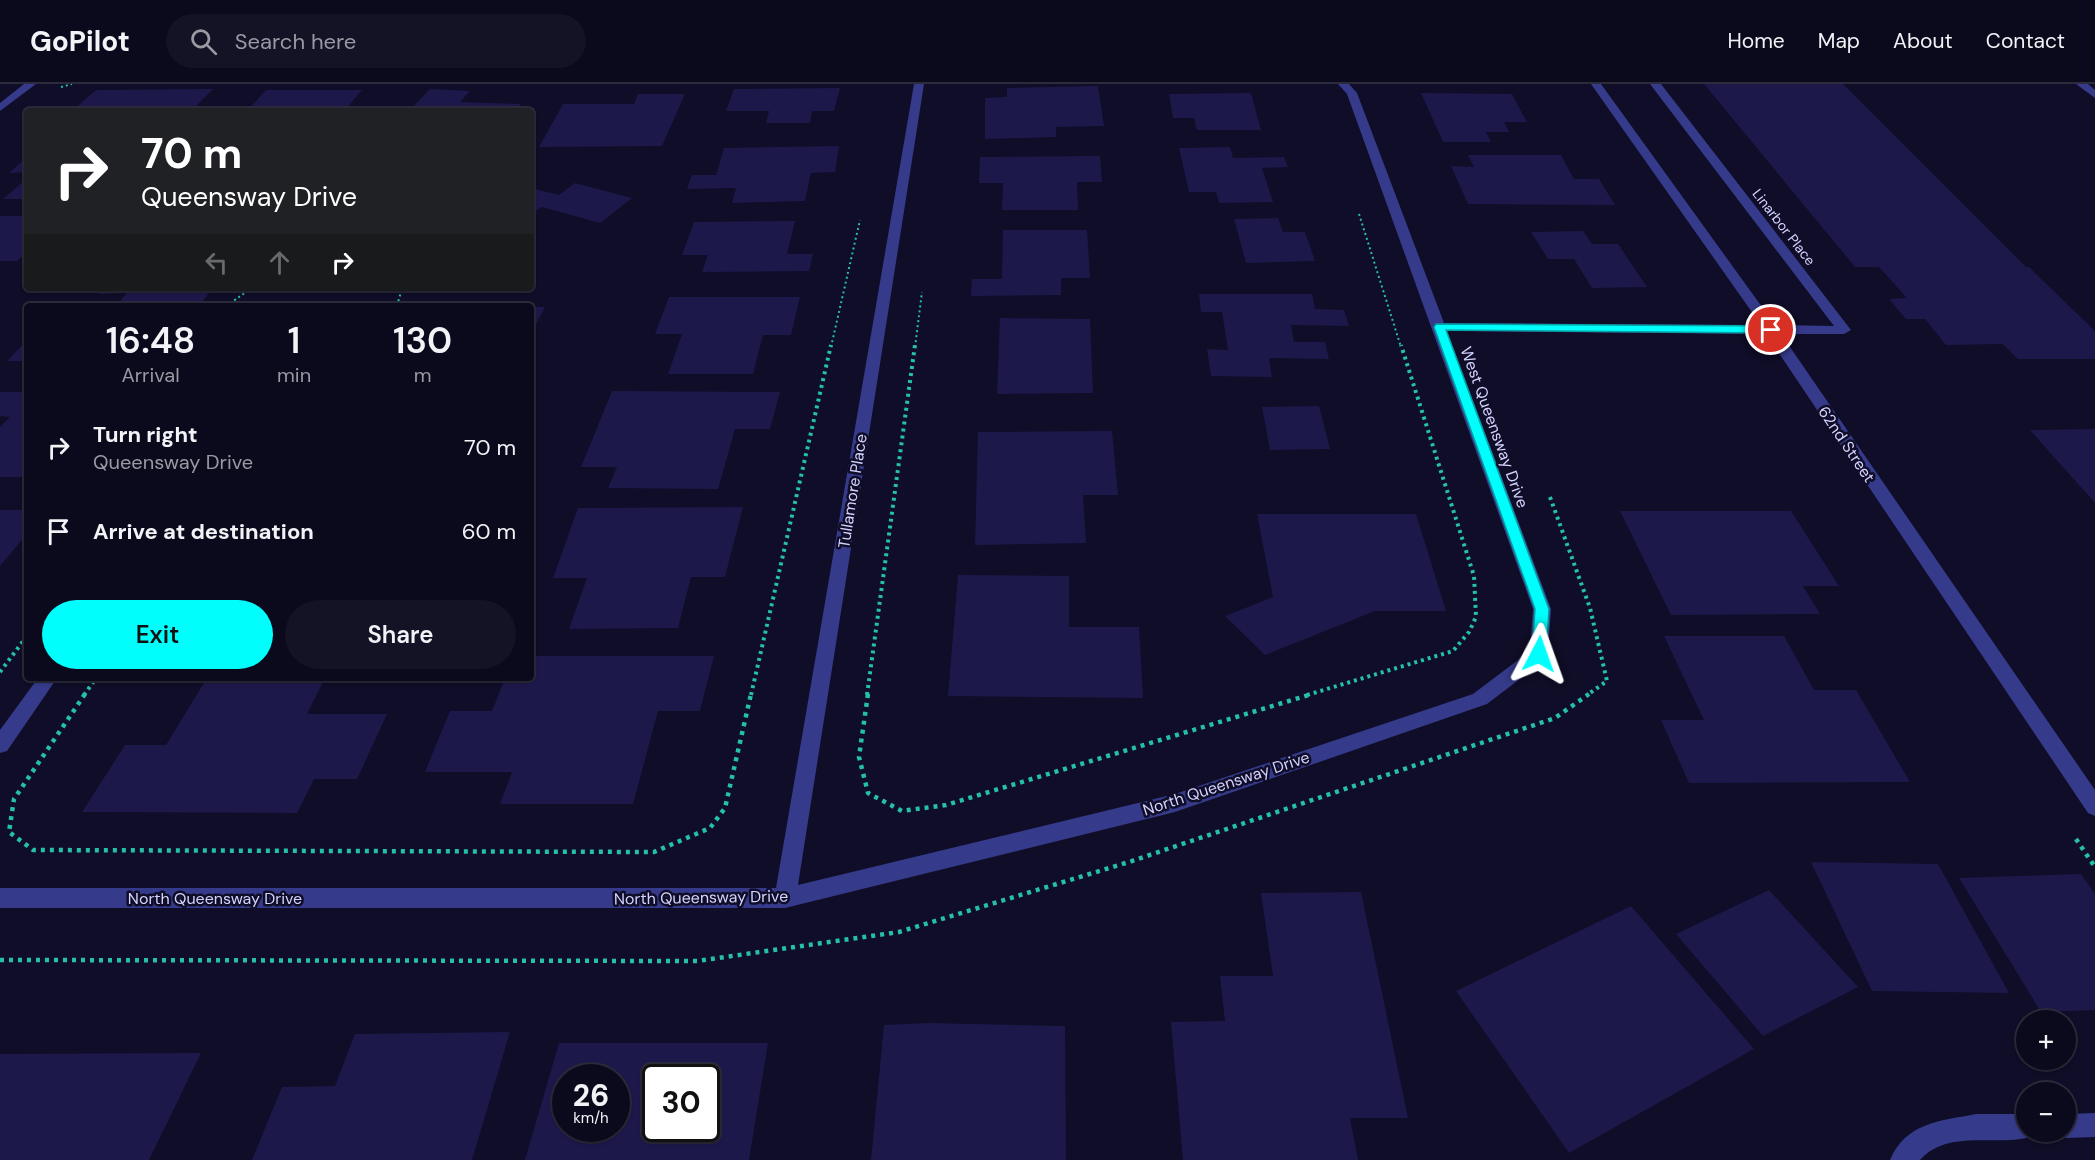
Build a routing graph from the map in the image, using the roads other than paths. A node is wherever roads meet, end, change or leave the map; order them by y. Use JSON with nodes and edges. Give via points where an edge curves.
{"nodes":[{"id":1,"x":31,"y":84,"type":"edge"},
{"id":2,"x":919,"y":84,"type":"edge"},
{"id":3,"x":1343,"y":84,"type":"edge"},
{"id":4,"x":1596,"y":84,"type":"edge"},
{"id":5,"x":1655,"y":84,"type":"edge"},
{"id":6,"x":2081,"y":84,"type":"edge"},
{"id":7,"x":2095,"y":95,"type":"edge"},
{"id":8,"x":0,"y":108,"type":"edge"},
{"id":9,"x":1439,"y":327,"type":"junction"},
{"id":10,"x":1771,"y":330,"type":"junction"},
{"id":11,"x":1539,"y":654,"type":"joint"},
{"id":12,"x":46,"y":681,"type":"edge"},
{"id":13,"x":0,"y":745,"type":"edge"},
{"id":14,"x":2095,"y":807,"type":"edge"},
{"id":15,"x":0,"y":898,"type":"edge"},
{"id":16,"x":785,"y":898,"type":"junction"},
{"id":17,"x":2095,"y":1125,"type":"edge"},
{"id":18,"x":2016,"y":1126,"type":"edge"},
{"id":19,"x":2076,"y":1126,"type":"edge"},
{"id":20,"x":1903,"y":1160,"type":"edge"}],
"edges":[{"from":1,"to":8,"type":"street"},
{"from":2,"to":16,"type":"street","name":"Tullamore Place"},
{"from":3,"to":9,"type":"street","name":"West Queensway Drive","via":[[1352,93]]},
{"from":4,"to":10,"type":"street","name":"62nd Street"},
{"from":5,"to":10,"type":"street","name":"Linarbor Place","via":[[1844,330]]},
{"from":6,"to":7,"type":"street"},
{"from":9,"to":10,"type":"street"},
{"from":9,"to":11,"type":"street","name":"West Queensway Drive","via":[[1542,609]]},
{"from":10,"to":14,"type":"street","name":"62nd Street"},
{"from":11,"to":16,"type":"street","name":"North Queensway Drive","via":[[1480,699],[1175,803]]},
{"from":12,"to":13,"type":"street"},
{"from":15,"to":16,"type":"street","name":"North Queensway Drive"},
{"from":17,"to":19,"type":"street"},
{"from":18,"to":20,"type":"street","via":[[1976,1126],[1923,1138]]}]}
